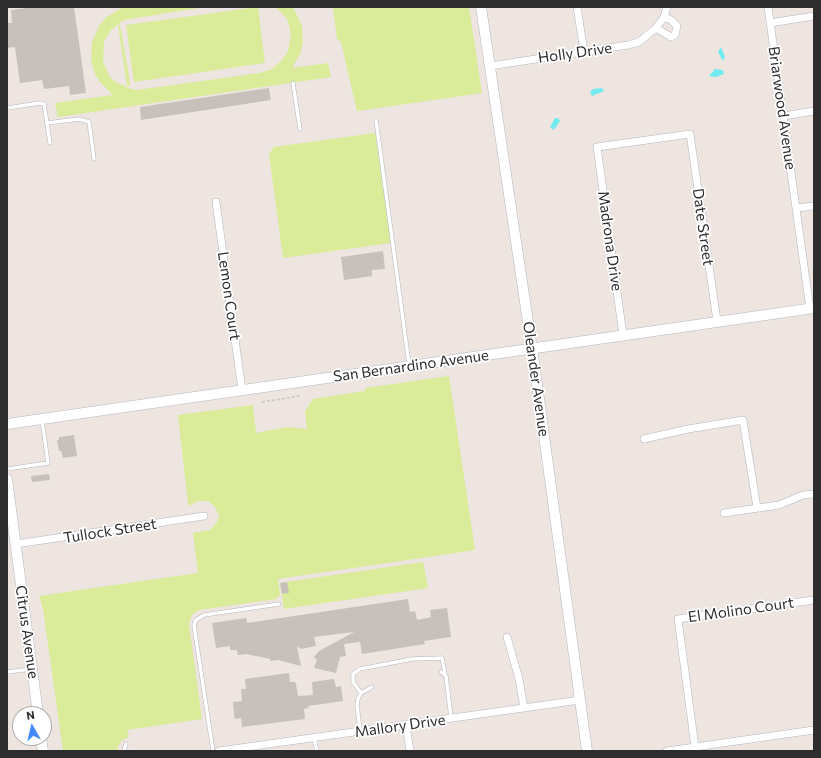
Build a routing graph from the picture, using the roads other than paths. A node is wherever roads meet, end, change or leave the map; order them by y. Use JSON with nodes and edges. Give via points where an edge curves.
{"nodes":[{"id":1,"x":481,"y":7,"type":"edge"},
{"id":2,"x":577,"y":7,"type":"edge"},
{"id":3,"x":667,"y":7,"type":"edge"},
{"id":4,"x":768,"y":7,"type":"edge"},
{"id":5,"x":814,"y":16,"type":"edge"},
{"id":6,"x":664,"y":17,"type":"junction"},
{"id":7,"x":770,"y":23,"type":"junction"},
{"id":8,"x":656,"y":28,"type":"junction"},
{"id":9,"x":584,"y":52,"type":"junction"},
{"id":10,"x":490,"y":66,"type":"junction"},
{"id":11,"x":293,"y":83,"type":"dead end"},
{"id":12,"x":7,"y":108,"type":"edge"},
{"id":13,"x":814,"y":111,"type":"edge"},
{"id":14,"x":783,"y":116,"type":"junction"},
{"id":15,"x":376,"y":120,"type":"dead end"},
{"id":16,"x":47,"y":123,"type":"junction"},
{"id":17,"x":300,"y":129,"type":"dead end"},
{"id":18,"x":690,"y":134,"type":"joint"},
{"id":19,"x":50,"y":143,"type":"dead end"},
{"id":20,"x":94,"y":159,"type":"dead end"},
{"id":21,"x":216,"y":202,"type":"dead end"},
{"id":22,"x":814,"y":206,"type":"edge"},
{"id":23,"x":796,"y":208,"type":"junction"},
{"id":24,"x":812,"y":309,"type":"edge"},
{"id":25,"x":717,"y":321,"type":"junction"},
{"id":26,"x":623,"y":335,"type":"junction"},
{"id":27,"x":531,"y":348,"type":"junction"},
{"id":28,"x":409,"y":367,"type":"junction"},
{"id":29,"x":242,"y":390,"type":"junction"},
{"id":30,"x":42,"y":419,"type":"junction"},
{"id":31,"x":7,"y":424,"type":"edge"},
{"id":32,"x":644,"y":439,"type":"dead end"},
{"id":33,"x":7,"y":469,"type":"edge"},
{"id":34,"x":7,"y":479,"type":"edge"},
{"id":35,"x":814,"y":494,"type":"edge"},
{"id":36,"x":757,"y":508,"type":"junction"},
{"id":37,"x":724,"y":513,"type":"dead end"},
{"id":38,"x":204,"y":516,"type":"dead end"},
{"id":39,"x":16,"y":544,"type":"junction"},
{"id":40,"x":814,"y":600,"type":"edge"},
{"id":41,"x":279,"y":604,"type":"dead end"},
{"id":42,"x":507,"y":637,"type":"dead end"},
{"id":43,"x":32,"y":669,"type":"junction"},
{"id":44,"x":7,"y":672,"type":"edge"},
{"id":45,"x":372,"y":687,"type":"dead end"},
{"id":46,"x":361,"y":693,"type":"junction"},
{"id":47,"x":580,"y":700,"type":"junction"},
{"id":48,"x":37,"y":706,"type":"edge"},
{"id":49,"x":524,"y":708,"type":"junction"},
{"id":50,"x":451,"y":718,"type":"junction"},
{"id":51,"x":406,"y":725,"type":"junction"},
{"id":52,"x":814,"y":730,"type":"edge"},
{"id":53,"x":360,"y":731,"type":"junction"},
{"id":54,"x":314,"y":738,"type":"junction"},
{"id":55,"x":126,"y":744,"type":"dead end"},
{"id":56,"x":695,"y":747,"type":"junction"},
{"id":57,"x":250,"y":749,"type":"edge"},
{"id":58,"x":124,"y":751,"type":"edge"},
{"id":59,"x":213,"y":751,"type":"edge"},
{"id":60,"x":219,"y":751,"type":"edge"},
{"id":61,"x":316,"y":751,"type":"edge"},
{"id":62,"x":410,"y":751,"type":"edge"},
{"id":63,"x":587,"y":751,"type":"edge"},
{"id":64,"x":667,"y":751,"type":"edge"}],
"edges":[{"from":1,"to":10,"type":"main road","name":"Oleander Avenue"},
{"from":2,"to":9,"type":"street"},
{"from":3,"to":6,"type":"street","name":"Holly Drive"},
{"from":4,"to":7,"type":"street","name":"Briarwood Avenue"},
{"from":5,"to":7,"type":"street"},
{"from":6,"to":8,"type":"street","name":"Holly Drive"},
{"from":6,"to":8,"type":"street","via":[[677,26],[675,35],[671,37]]},
{"from":7,"to":14,"type":"street","name":"Briarwood Avenue"},
{"from":8,"to":9,"type":"street","name":"Holly Drive","via":[[639,42]]},
{"from":9,"to":10,"type":"street","name":"Holly Drive"},
{"from":10,"to":27,"type":"main road","name":"Oleander Avenue"},
{"from":11,"to":17,"type":"lane"},
{"from":12,"to":16,"type":"lane","via":[[44,104]]},
{"from":13,"to":14,"type":"street"},
{"from":14,"to":23,"type":"street","name":"Briarwood Avenue"},
{"from":15,"to":28,"type":"lane"},
{"from":16,"to":19,"type":"lane"},
{"from":16,"to":20,"type":"lane","via":[[80,119],[88,122]]},
{"from":18,"to":25,"type":"street","name":"Date Street"},
{"from":18,"to":26,"type":"street","name":"Madrona Drive","via":[[598,147]]},
{"from":21,"to":29,"type":"street","name":"Lemon Court"},
{"from":22,"to":23,"type":"street"},
{"from":23,"to":24,"type":"street","name":"Briarwood Avenue"},
{"from":24,"to":25,"type":"main road","name":"San Bernardino Avenue"},
{"from":25,"to":26,"type":"main road","name":"San Bernardino Avenue"},
{"from":26,"to":27,"type":"main road","name":"San Bernardino Avenue"},
{"from":27,"to":28,"type":"main road","name":"San Bernardino Avenue"},
{"from":27,"to":47,"type":"main road","name":"Oleander Avenue"},
{"from":28,"to":29,"type":"main road","name":"San Bernardino Avenue"},
{"from":29,"to":30,"type":"main road","name":"San Bernardino Avenue"},
{"from":30,"to":31,"type":"main road","name":"San Bernardino Avenue"},
{"from":30,"to":33,"type":"lane","via":[[48,463]]},
{"from":32,"to":36,"type":"street","via":[[743,420]]},
{"from":34,"to":39,"type":"main road","name":"Citrus Avenue"},
{"from":35,"to":36,"type":"street","via":[[779,505]]},
{"from":36,"to":37,"type":"street"},
{"from":38,"to":39,"type":"street","name":"Tullock Street"},
{"from":39,"to":43,"type":"main road","name":"Citrus Avenue"},
{"from":40,"to":56,"type":"street","name":"El Molino Court","via":[[678,619]]},
{"from":41,"to":59,"type":"lane","via":[[204,615],[196,620],[194,625]]},
{"from":42,"to":49,"type":"street"},
{"from":43,"to":44,"type":"lane"},
{"from":43,"to":48,"type":"main road","name":"Citrus Avenue"},
{"from":45,"to":46,"type":"lane"},
{"from":46,"to":50,"type":"lane","via":[[353,682],[353,674],[360,669],[412,659],[442,658]]},
{"from":46,"to":53,"type":"lane","via":[[357,705]]},
{"from":47,"to":49,"type":"street","name":"Mallory Drive"},
{"from":47,"to":63,"type":"main road","name":"Oleander Avenue"},
{"from":49,"to":50,"type":"street","name":"Mallory Drive"},
{"from":50,"to":51,"type":"street","name":"Mallory Drive"},
{"from":51,"to":53,"type":"street","name":"Mallory Drive"},
{"from":51,"to":62,"type":"street"},
{"from":52,"to":56,"type":"street"},
{"from":53,"to":54,"type":"street","name":"Mallory Drive"},
{"from":54,"to":57,"type":"street","name":"Mallory Drive"},
{"from":54,"to":61,"type":"lane"},
{"from":55,"to":58,"type":"lane"},
{"from":56,"to":64,"type":"street"},
{"from":57,"to":60,"type":"street","name":"Mallory Drive"}]}
